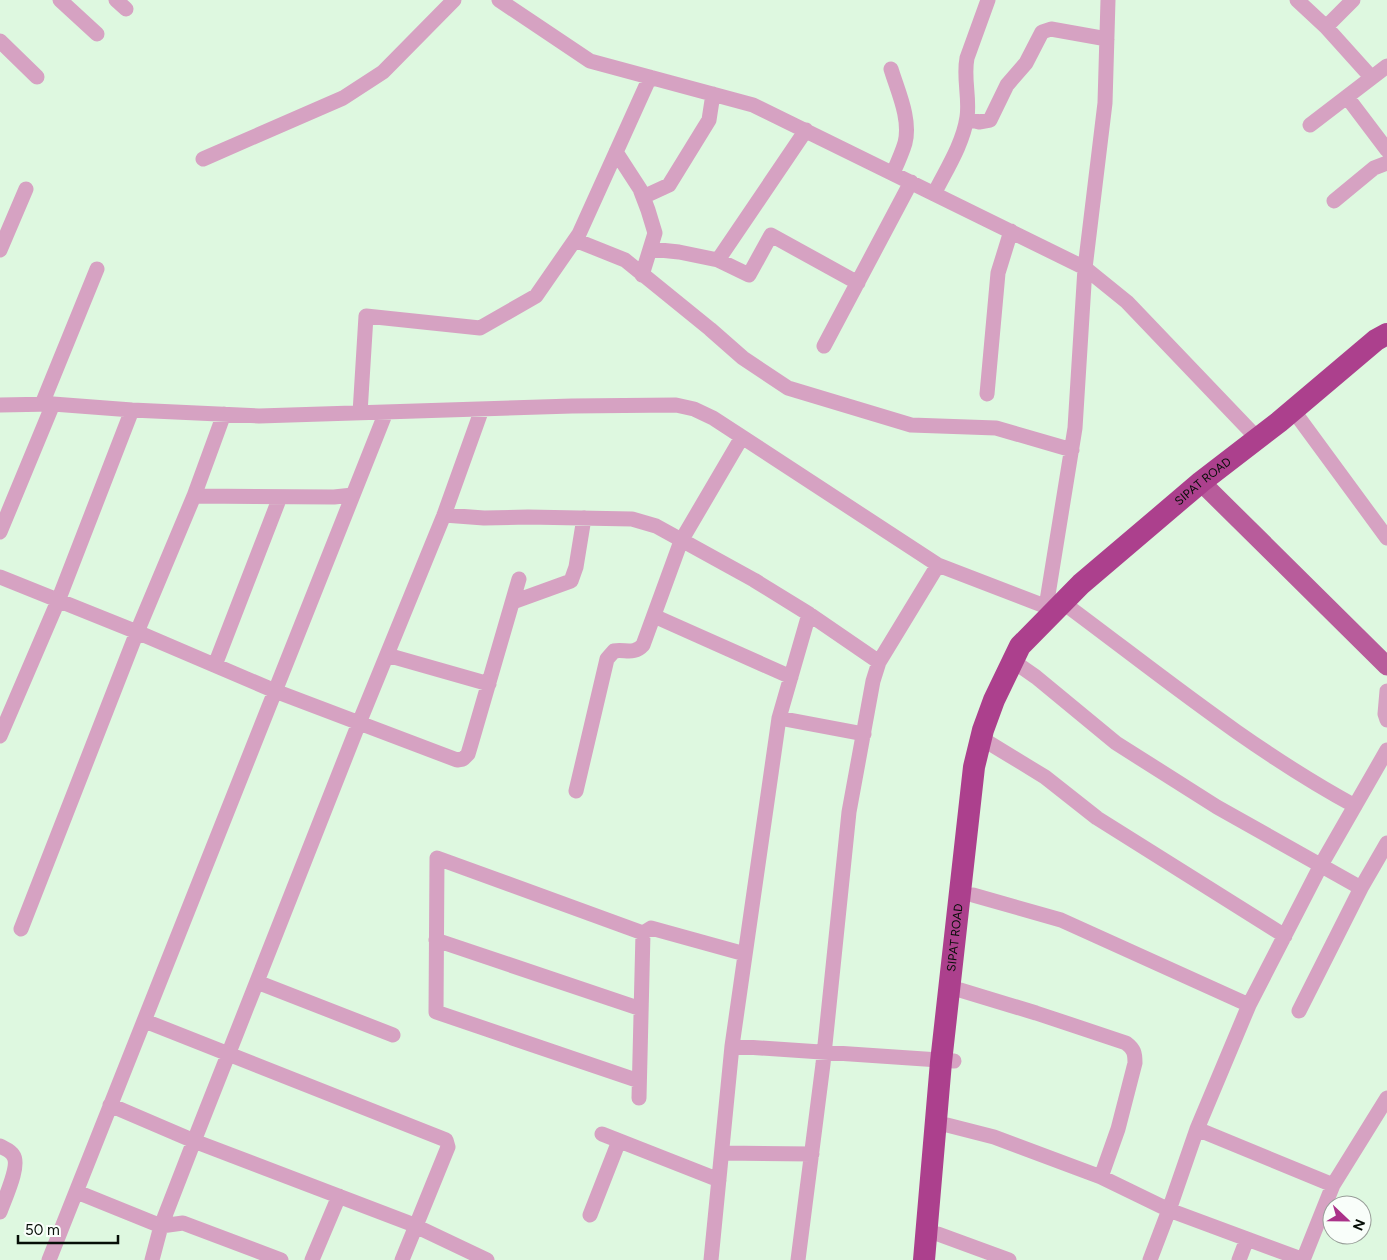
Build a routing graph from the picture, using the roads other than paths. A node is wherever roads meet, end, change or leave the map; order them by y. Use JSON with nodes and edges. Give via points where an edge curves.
{"nodes":[{"id":1,"x":60,"y":0,"type":"edge"},
{"id":2,"x":454,"y":0,"type":"edge"},
{"id":3,"x":499,"y":0,"type":"edge"},
{"id":4,"x":988,"y":0,"type":"edge"},
{"id":5,"x":1108,"y":0,"type":"edge"},
{"id":6,"x":1297,"y":0,"type":"edge"},
{"id":7,"x":1353,"y":0,"type":"edge"},
{"id":8,"x":1326,"y":27,"type":"junction"},
{"id":9,"x":97,"y":34,"type":"dead end"},
{"id":10,"x":1107,"y":39,"type":"junction"},
{"id":11,"x":0,"y":41,"type":"edge"},
{"id":12,"x":1387,"y":66,"type":"edge"},
{"id":13,"x":891,"y":69,"type":"dead end"},
{"id":14,"x":37,"y":77,"type":"dead end"},
{"id":15,"x":650,"y":78,"type":"junction"},
{"id":16,"x":1371,"y":78,"type":"junction"},
{"id":17,"x":713,"y":94,"type":"junction"},
{"id":18,"x":1347,"y":96,"type":"junction"},
{"id":19,"x":967,"y":119,"type":"junction"},
{"id":20,"x":1310,"y":125,"type":"dead end"},
{"id":21,"x":806,"y":130,"type":"junction"},
{"id":22,"x":1387,"y":150,"type":"edge"},
{"id":23,"x":616,"y":152,"type":"junction"},
{"id":24,"x":203,"y":159,"type":"dead end"},
{"id":25,"x":1387,"y":163,"type":"edge"},
{"id":26,"x":893,"y":173,"type":"junction"},
{"id":27,"x":911,"y":182,"type":"junction"},
{"id":28,"x":26,"y":189,"type":"dead end"},
{"id":29,"x":934,"y":194,"type":"junction"},
{"id":30,"x":643,"y":197,"type":"junction"},
{"id":31,"x":1334,"y":201,"type":"dead end"},
{"id":32,"x":1011,"y":231,"type":"junction"},
{"id":33,"x":575,"y":240,"type":"junction"},
{"id":34,"x":0,"y":249,"type":"edge"},
{"id":35,"x":650,"y":249,"type":"junction"},
{"id":36,"x":718,"y":260,"type":"junction"},
{"id":37,"x":1085,"y":268,"type":"junction"},
{"id":38,"x":97,"y":269,"type":"dead end"},
{"id":39,"x":642,"y":274,"type":"junction"},
{"id":40,"x":858,"y":283,"type":"junction"},
{"id":41,"x":1383,"y":333,"type":"edge"},
{"id":42,"x":824,"y":346,"type":"dead end"},
{"id":43,"x":987,"y":394,"type":"dead end"},
{"id":44,"x":0,"y":404,"type":"edge"},
{"id":45,"x":48,"y":404,"type":"junction"},
{"id":46,"x":482,"y":409,"type":"junction"},
{"id":47,"x":132,"y":410,"type":"junction"},
{"id":48,"x":1293,"y":410,"type":"junction"},
{"id":49,"x":386,"y":412,"type":"junction"},
{"id":50,"x":360,"y":413,"type":"junction"},
{"id":51,"x":224,"y":414,"type":"junction"},
{"id":52,"x":742,"y":437,"type":"junction"},
{"id":53,"x":1258,"y":438,"type":"junction"},
{"id":54,"x":1072,"y":450,"type":"junction"},
{"id":55,"x":1201,"y":482,"type":"junction"},
{"id":56,"x":353,"y":495,"type":"junction"},
{"id":57,"x":194,"y":496,"type":"junction"},
{"id":58,"x":280,"y":497,"type":"junction"},
{"id":59,"x":444,"y":515,"type":"junction"},
{"id":60,"x":584,"y":518,"type":"junction"},
{"id":61,"x":0,"y":532,"type":"edge"},
{"id":62,"x":1387,"y":538,"type":"edge"},
{"id":63,"x":681,"y":541,"type":"junction"},
{"id":64,"x":938,"y":565,"type":"junction"},
{"id":65,"x":0,"y":577,"type":"edge"},
{"id":66,"x":518,"y":579,"type":"dead end"},
{"id":67,"x":58,"y":601,"type":"junction"},
{"id":68,"x":513,"y":602,"type":"junction"},
{"id":69,"x":1055,"y":606,"type":"junction"},
{"id":70,"x":810,"y":614,"type":"junction"},
{"id":71,"x":654,"y":616,"type":"junction"},
{"id":72,"x":137,"y":632,"type":"junction"},
{"id":73,"x":387,"y":655,"type":"junction"},
{"id":74,"x":879,"y":662,"type":"junction"},
{"id":75,"x":1018,"y":664,"type":"junction"},
{"id":76,"x":215,"y":665,"type":"junction"},
{"id":77,"x":1387,"y":666,"type":"edge"},
{"id":78,"x":790,"y":677,"type":"junction"},
{"id":79,"x":489,"y":684,"type":"junction"},
{"id":80,"x":275,"y":691,"type":"junction"},
{"id":81,"x":1387,"y":691,"type":"edge"},
{"id":82,"x":779,"y":718,"type":"junction"},
{"id":83,"x":1387,"y":720,"type":"edge"},
{"id":84,"x":359,"y":724,"type":"junction"},
{"id":85,"x":864,"y":734,"type":"junction"},
{"id":86,"x":0,"y":736,"type":"edge"},
{"id":87,"x":987,"y":741,"type":"junction"},
{"id":88,"x":1387,"y":750,"type":"edge"},
{"id":89,"x":576,"y":791,"type":"dead end"},
{"id":90,"x":1355,"y":806,"type":"junction"},
{"id":91,"x":1387,"y":843,"type":"edge"},
{"id":92,"x":1321,"y":865,"type":"junction"},
{"id":93,"x":1361,"y":888,"type":"junction"},
{"id":94,"x":973,"y":895,"type":"junction"},
{"id":95,"x":21,"y":929,"type":"dead end"},
{"id":96,"x":643,"y":934,"type":"junction"},
{"id":97,"x":1285,"y":936,"type":"junction"},
{"id":98,"x":436,"y":940,"type":"junction"},
{"id":99,"x":745,"y":954,"type":"junction"},
{"id":100,"x":257,"y":982,"type":"junction"},
{"id":101,"x":960,"y":990,"type":"junction"},
{"id":102,"x":1249,"y":1005,"type":"junction"},
{"id":103,"x":641,"y":1009,"type":"junction"},
{"id":104,"x":1299,"y":1011,"type":"dead end"},
{"id":105,"x":145,"y":1021,"type":"junction"},
{"id":106,"x":393,"y":1035,"type":"dead end"},
{"id":107,"x":732,"y":1046,"type":"junction"},
{"id":108,"x":824,"y":1052,"type":"junction"},
{"id":109,"x":229,"y":1054,"type":"junction"},
{"id":110,"x":948,"y":1062,"type":"junction"},
{"id":111,"x":640,"y":1081,"type":"junction"},
{"id":112,"x":639,"y":1098,"type":"dead end"},
{"id":113,"x":1387,"y":1098,"type":"edge"},
{"id":114,"x":110,"y":1105,"type":"junction"},
{"id":115,"x":947,"y":1126,"type":"junction"},
{"id":116,"x":1197,"y":1129,"type":"junction"},
{"id":117,"x":602,"y":1134,"type":"dead end"},
{"id":118,"x":194,"y":1141,"type":"junction"},
{"id":119,"x":619,"y":1141,"type":"junction"},
{"id":120,"x":0,"y":1146,"type":"edge"},
{"id":121,"x":722,"y":1153,"type":"junction"},
{"id":122,"x":812,"y":1154,"type":"junction"},
{"id":123,"x":1101,"y":1177,"type":"junction"},
{"id":124,"x":719,"y":1180,"type":"junction"},
{"id":125,"x":1333,"y":1185,"type":"junction"},
{"id":126,"x":77,"y":1192,"type":"junction"},
{"id":127,"x":340,"y":1196,"type":"junction"},
{"id":128,"x":1169,"y":1210,"type":"junction"},
{"id":129,"x":0,"y":1212,"type":"edge"},
{"id":130,"x":590,"y":1215,"type":"dead end"},
{"id":131,"x":161,"y":1226,"type":"junction"},
{"id":132,"x":415,"y":1226,"type":"junction"},
{"id":133,"x":938,"y":1234,"type":"junction"},
{"id":134,"x":1247,"y":1239,"type":"junction"},
{"id":135,"x":49,"y":1260,"type":"edge"},
{"id":136,"x":152,"y":1260,"type":"edge"},
{"id":137,"x":281,"y":1260,"type":"edge"},
{"id":138,"x":312,"y":1260,"type":"edge"},
{"id":139,"x":402,"y":1260,"type":"edge"},
{"id":140,"x":487,"y":1260,"type":"edge"},
{"id":141,"x":712,"y":1260,"type":"edge"},
{"id":142,"x":798,"y":1260,"type":"edge"},
{"id":143,"x":924,"y":1260,"type":"edge"},
{"id":144,"x":936,"y":1260,"type":"edge"},
{"id":145,"x":1009,"y":1260,"type":"edge"},
{"id":146,"x":1150,"y":1260,"type":"edge"},
{"id":147,"x":1239,"y":1260,"type":"edge"},
{"id":148,"x":1303,"y":1260,"type":"edge"}],
"edges":[{"from":1,"to":9,"type":"street"},
{"from":2,"to":24,"type":"street","via":[[383,72],[351,93]]},
{"from":3,"to":15,"type":"street","via":[[590,61]]},
{"from":4,"to":19,"type":"street","via":[[965,66]]},
{"from":5,"to":10,"type":"street"},
{"from":6,"to":8,"type":"street"},
{"from":7,"to":8,"type":"street"},
{"from":8,"to":16,"type":"street"},
{"from":10,"to":19,"type":"street","via":[[1051,29],[1042,32],[1029,58],[1007,85],[990,120]]},
{"from":10,"to":37,"type":"street","via":[[1105,102]]},
{"from":11,"to":14,"type":"street"},
{"from":12,"to":16,"type":"street"},
{"from":13,"to":26,"type":"street","via":[[904,107],[906,128],[905,142]]},
{"from":15,"to":17,"type":"street"},
{"from":15,"to":23,"type":"street"},
{"from":16,"to":18,"type":"street"},
{"from":17,"to":21,"type":"street","via":[[753,105]]},
{"from":17,"to":30,"type":"street","via":[[709,120],[669,185]]},
{"from":18,"to":20,"type":"street"},
{"from":18,"to":22,"type":"street"},
{"from":19,"to":29,"type":"street","via":[[960,142]]},
{"from":21,"to":26,"type":"street"},
{"from":21,"to":36,"type":"street"},
{"from":23,"to":30,"type":"street"},
{"from":23,"to":33,"type":"street"},
{"from":25,"to":31,"type":"street","via":[[1374,168]]},
{"from":26,"to":27,"type":"street"},
{"from":27,"to":29,"type":"street"},
{"from":27,"to":40,"type":"street"},
{"from":28,"to":34,"type":"street"},
{"from":29,"to":32,"type":"street"},
{"from":30,"to":35,"type":"street","via":[[655,233]]},
{"from":32,"to":37,"type":"street"},
{"from":32,"to":43,"type":"street","via":[[998,273]]},
{"from":33,"to":39,"type":"street","via":[[625,260]]},
{"from":33,"to":50,"type":"street","via":[[536,296],[480,328],[366,316]]},
{"from":35,"to":36,"type":"street"},
{"from":35,"to":39,"type":"street"},
{"from":36,"to":40,"type":"street","via":[[749,274],[770,235]]},
{"from":37,"to":53,"type":"street","via":[[1128,302]]},
{"from":37,"to":54,"type":"street"},
{"from":38,"to":45,"type":"street"},
{"from":39,"to":54,"type":"street","via":[[743,358],[788,388],[911,425],[996,428]]},
{"from":40,"to":42,"type":"street"},
{"from":41,"to":48,"type":"highway","name":"SIPAT ROAD"},
{"from":44,"to":45,"type":"street"},
{"from":45,"to":47,"type":"street"},
{"from":45,"to":61,"type":"street"},
{"from":46,"to":49,"type":"street"},
{"from":46,"to":52,"type":"street","via":[[676,405],[713,418]]},
{"from":46,"to":59,"type":"street"},
{"from":47,"to":51,"type":"street"},
{"from":47,"to":67,"type":"street"},
{"from":48,"to":53,"type":"highway","name":"SIPAT ROAD"},
{"from":48,"to":62,"type":"street"},
{"from":49,"to":50,"type":"street"},
{"from":49,"to":56,"type":"street"},
{"from":50,"to":51,"type":"street"},
{"from":51,"to":57,"type":"street"},
{"from":52,"to":63,"type":"street"},
{"from":52,"to":64,"type":"street"},
{"from":53,"to":55,"type":"highway","name":"SIPAT ROAD"},
{"from":54,"to":69,"type":"street"},
{"from":55,"to":69,"type":"highway","name":"SIPAT ROAD"},
{"from":55,"to":77,"type":"main road"},
{"from":56,"to":58,"type":"street"},
{"from":56,"to":80,"type":"street"},
{"from":57,"to":58,"type":"street"},
{"from":57,"to":72,"type":"street"},
{"from":58,"to":76,"type":"street"},
{"from":59,"to":60,"type":"street"},
{"from":59,"to":73,"type":"street"},
{"from":60,"to":63,"type":"street","via":[[632,519],[656,526]]},
{"from":60,"to":68,"type":"street","via":[[571,581]]},
{"from":63,"to":70,"type":"street"},
{"from":63,"to":71,"type":"street"},
{"from":64,"to":69,"type":"street"},
{"from":64,"to":74,"type":"street"},
{"from":65,"to":67,"type":"street"},
{"from":66,"to":68,"type":"street"},
{"from":67,"to":72,"type":"street"},
{"from":67,"to":86,"type":"street"},
{"from":68,"to":79,"type":"street"},
{"from":69,"to":75,"type":"highway","name":"SIPAT ROAD","via":[[1036,630],[1031,650]]},
{"from":69,"to":90,"type":"street","via":[[1236,733],[1311,782]]},
{"from":70,"to":74,"type":"street"},
{"from":70,"to":78,"type":"street"},
{"from":71,"to":78,"type":"street"},
{"from":71,"to":89,"type":"street","via":[[639,650],[614,651],[607,659]]},
{"from":72,"to":76,"type":"street"},
{"from":72,"to":95,"type":"street"},
{"from":73,"to":79,"type":"street"},
{"from":73,"to":84,"type":"street"},
{"from":74,"to":85,"type":"street"},
{"from":75,"to":87,"type":"highway","name":"SIPAT ROAD"},
{"from":75,"to":92,"type":"street","via":[[1116,743],[1217,807]]},
{"from":76,"to":80,"type":"street"},
{"from":78,"to":82,"type":"street"},
{"from":79,"to":84,"type":"street","via":[[468,754],[463,759],[451,759]]},
{"from":80,"to":84,"type":"street"},
{"from":80,"to":105,"type":"street"},
{"from":81,"to":83,"type":"street"},
{"from":82,"to":85,"type":"street"},
{"from":82,"to":99,"type":"street"},
{"from":84,"to":100,"type":"street"},
{"from":85,"to":108,"type":"street","via":[[849,812]]},
{"from":87,"to":94,"type":"highway","name":"SIPAT ROAD","via":[[990,758]]},
{"from":87,"to":97,"type":"street","via":[[1045,777],[1097,818]]},
{"from":87,"to":110,"type":"highway","name":"SIPAT ROAD","via":[[974,767]]},
{"from":88,"to":90,"type":"street"},
{"from":90,"to":92,"type":"street"},
{"from":91,"to":93,"type":"street"},
{"from":92,"to":93,"type":"street"},
{"from":92,"to":97,"type":"street"},
{"from":93,"to":104,"type":"street"},
{"from":94,"to":101,"type":"highway","name":"SIPAT ROAD"},
{"from":94,"to":102,"type":"street","via":[[1061,920]]},
{"from":96,"to":98,"type":"street","via":[[437,858]]},
{"from":96,"to":99,"type":"street","via":[[651,928]]},
{"from":96,"to":103,"type":"street"},
{"from":97,"to":102,"type":"street"},
{"from":98,"to":103,"type":"street"},
{"from":98,"to":111,"type":"street","via":[[436,1012]]},
{"from":99,"to":107,"type":"street"},
{"from":100,"to":106,"type":"street"},
{"from":100,"to":109,"type":"street"},
{"from":101,"to":110,"type":"highway","name":"SIPAT ROAD"},
{"from":101,"to":123,"type":"street","via":[[1132,1048],[1135,1063],[1118,1129]]},
{"from":102,"to":116,"type":"street"},
{"from":103,"to":111,"type":"street"},
{"from":105,"to":109,"type":"street"},
{"from":105,"to":114,"type":"street"},
{"from":107,"to":108,"type":"street"},
{"from":107,"to":121,"type":"street"},
{"from":108,"to":110,"type":"street"},
{"from":108,"to":122,"type":"street"},
{"from":109,"to":118,"type":"street"},
{"from":109,"to":132,"type":"street","via":[[446,1140],[448,1147]]},
{"from":110,"to":115,"type":"highway","name":"SIPAT ROAD"},
{"from":110,"to":143,"type":"highway","name":"SIPAT ROAD"},
{"from":111,"to":112,"type":"street"},
{"from":113,"to":125,"type":"street"},
{"from":114,"to":118,"type":"street"},
{"from":114,"to":126,"type":"street"},
{"from":115,"to":123,"type":"street","via":[[994,1137]]},
{"from":115,"to":133,"type":"highway","name":"SIPAT ROAD"},
{"from":116,"to":125,"type":"street"},
{"from":116,"to":128,"type":"street"},
{"from":117,"to":119,"type":"street"},
{"from":118,"to":127,"type":"street"},
{"from":118,"to":131,"type":"street"},
{"from":119,"to":124,"type":"street"},
{"from":119,"to":130,"type":"street"},
{"from":120,"to":129,"type":"street","via":[[16,1159]]},
{"from":121,"to":122,"type":"street"},
{"from":121,"to":124,"type":"street"},
{"from":122,"to":142,"type":"street"},
{"from":123,"to":128,"type":"street"},
{"from":124,"to":141,"type":"street"},
{"from":125,"to":148,"type":"street"},
{"from":126,"to":131,"type":"street"},
{"from":126,"to":135,"type":"street"},
{"from":127,"to":132,"type":"street"},
{"from":127,"to":138,"type":"street"},
{"from":128,"to":134,"type":"street"},
{"from":128,"to":146,"type":"street"},
{"from":131,"to":136,"type":"street"},
{"from":131,"to":137,"type":"street","via":[[183,1222]]},
{"from":132,"to":139,"type":"street"},
{"from":132,"to":140,"type":"street"},
{"from":133,"to":144,"type":"highway","name":"SIPAT ROAD"},
{"from":133,"to":145,"type":"street"},
{"from":134,"to":147,"type":"street"},
{"from":134,"to":148,"type":"street"}]}
